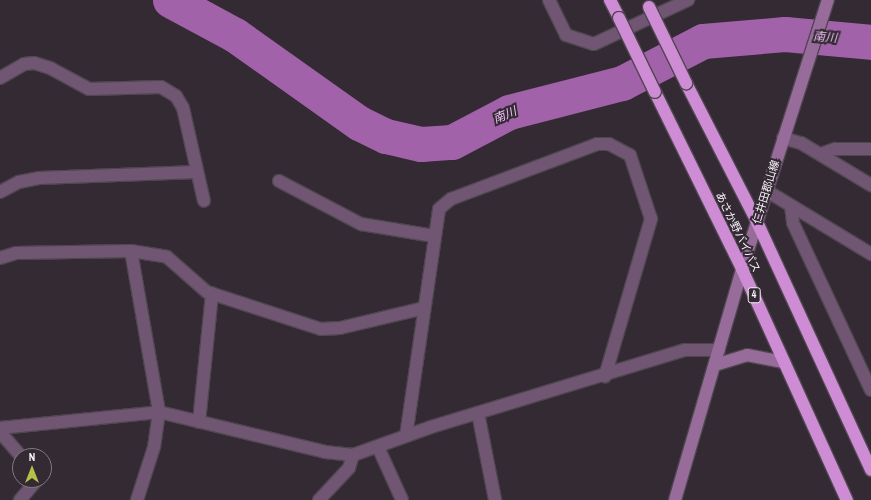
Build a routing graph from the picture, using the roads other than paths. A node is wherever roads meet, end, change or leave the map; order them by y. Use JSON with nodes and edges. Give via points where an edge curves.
{"nodes":[{"id":1,"x":549,"y":0,"type":"edge"},
{"id":2,"x":610,"y":0,"type":"edge"},
{"id":3,"x":688,"y":0,"type":"edge"},
{"id":4,"x":827,"y":2,"type":"edge"},
{"id":5,"x":648,"y":3,"type":"edge"},
{"id":6,"x":0,"y":78,"type":"edge"},
{"id":7,"x":783,"y":138,"type":"junction"},
{"id":8,"x":871,"y":149,"type":"edge"},
{"id":9,"x":821,"y":154,"type":"junction"},
{"id":10,"x":197,"y":172,"type":"junction"},
{"id":11,"x":280,"y":181,"type":"dead end"},
{"id":12,"x":871,"y":185,"type":"edge"},
{"id":13,"x":767,"y":191,"type":"junction"},
{"id":14,"x":0,"y":192,"type":"edge"},
{"id":15,"x":204,"y":201,"type":"dead end"},
{"id":16,"x":791,"y":206,"type":"junction"},
{"id":17,"x":757,"y":222,"type":"junction"},
{"id":18,"x":434,"y":236,"type":"junction"},
{"id":19,"x":131,"y":251,"type":"junction"},
{"id":20,"x":871,"y":254,"type":"edge"},
{"id":21,"x":0,"y":258,"type":"edge"},
{"id":22,"x":742,"y":269,"type":"junction"},
{"id":23,"x":212,"y":294,"type":"junction"},
{"id":24,"x":424,"y":308,"type":"junction"},
{"id":25,"x":719,"y":350,"type":"junction"},
{"id":26,"x":784,"y":362,"type":"junction"},
{"id":27,"x":715,"y":365,"type":"junction"},
{"id":28,"x":605,"y":376,"type":"junction"},
{"id":29,"x":871,"y":390,"type":"edge"},
{"id":30,"x":159,"y":412,"type":"junction"},
{"id":31,"x":478,"y":413,"type":"junction"},
{"id":32,"x":199,"y":422,"type":"junction"},
{"id":33,"x":0,"y":428,"type":"edge"},
{"id":34,"x":0,"y":432,"type":"edge"},
{"id":35,"x":406,"y":436,"type":"junction"},
{"id":36,"x":14,"y":448,"type":"edge"},
{"id":37,"x":378,"y":448,"type":"junction"},
{"id":38,"x":353,"y":455,"type":"junction"},
{"id":39,"x":871,"y":470,"type":"edge"},
{"id":40,"x":30,"y":488,"type":"edge"},
{"id":41,"x":20,"y":500,"type":"edge"},
{"id":42,"x":138,"y":500,"type":"edge"},
{"id":43,"x":319,"y":500,"type":"edge"},
{"id":44,"x":402,"y":500,"type":"edge"},
{"id":45,"x":495,"y":500,"type":"edge"},
{"id":46,"x":675,"y":500,"type":"edge"},
{"id":47,"x":847,"y":500,"type":"edge"}],
"edges":[{"from":1,"to":3,"type":"street","via":[[566,35],[594,44]]},
{"from":2,"to":22,"type":"highway","name":"あさか野バイパス","number":"4","bridge":true},
{"from":4,"to":7,"type":"main road","name":"仁井田郡山線"},
{"from":5,"to":17,"type":"highway","name":"あさか野バイパス","bridge":true},
{"from":6,"to":10,"type":"street","via":[[24,64],[34,63],[50,68],[89,89],[161,87],[176,96],[184,108]]},
{"from":7,"to":9,"type":"street"},
{"from":7,"to":13,"type":"main road","name":"仁井田郡山線"},
{"from":8,"to":9,"type":"street","via":[[835,149]]},
{"from":9,"to":12,"type":"street"},
{"from":10,"to":14,"type":"street","via":[[39,178],[19,182]]},
{"from":10,"to":15,"type":"street"},
{"from":11,"to":18,"type":"street","via":[[360,224]]},
{"from":13,"to":16,"type":"street"},
{"from":13,"to":17,"type":"main road","name":"仁井田郡山線"},
{"from":16,"to":20,"type":"street"},
{"from":16,"to":29,"type":"street","via":[[793,223]]},
{"from":17,"to":22,"type":"main road","name":"仁井田郡山線"},
{"from":17,"to":39,"type":"highway","name":"あさか野バイパス"},
{"from":18,"to":24,"type":"street"},
{"from":18,"to":28,"type":"street","via":[[437,212],[451,199],[597,144],[627,151],[651,219]]},
{"from":19,"to":21,"type":"street","via":[[16,253]]},
{"from":19,"to":23,"type":"street","via":[[167,257],[189,280]]},
{"from":19,"to":30,"type":"street"},
{"from":22,"to":25,"type":"main road","name":"仁井田郡山線"},
{"from":22,"to":26,"type":"highway","name":"あさか野バイパス","number":"4"},
{"from":23,"to":24,"type":"street","via":[[321,329],[340,328]]},
{"from":23,"to":32,"type":"street"},
{"from":24,"to":35,"type":"street"},
{"from":25,"to":27,"type":"main road","name":"仁井田郡山線"},
{"from":25,"to":28,"type":"street","via":[[685,350]]},
{"from":26,"to":27,"type":"main road","via":[[747,355]]},
{"from":26,"to":47,"type":"highway","name":"あさか野バイパス","number":"4"},
{"from":27,"to":46,"type":"main road","name":"仁井田郡山線"},
{"from":28,"to":31,"type":"street"},
{"from":30,"to":32,"type":"street"},
{"from":30,"to":33,"type":"street"},
{"from":30,"to":42,"type":"street","via":[[154,448]]},
{"from":31,"to":35,"type":"street"},
{"from":31,"to":45,"type":"street"},
{"from":32,"to":38,"type":"street","via":[[325,452]]},
{"from":34,"to":36,"type":"street"},
{"from":35,"to":37,"type":"street"},
{"from":37,"to":38,"type":"street"},
{"from":37,"to":44,"type":"street"},
{"from":38,"to":43,"type":"street","via":[[349,468]]},
{"from":40,"to":41,"type":"street"}]}
